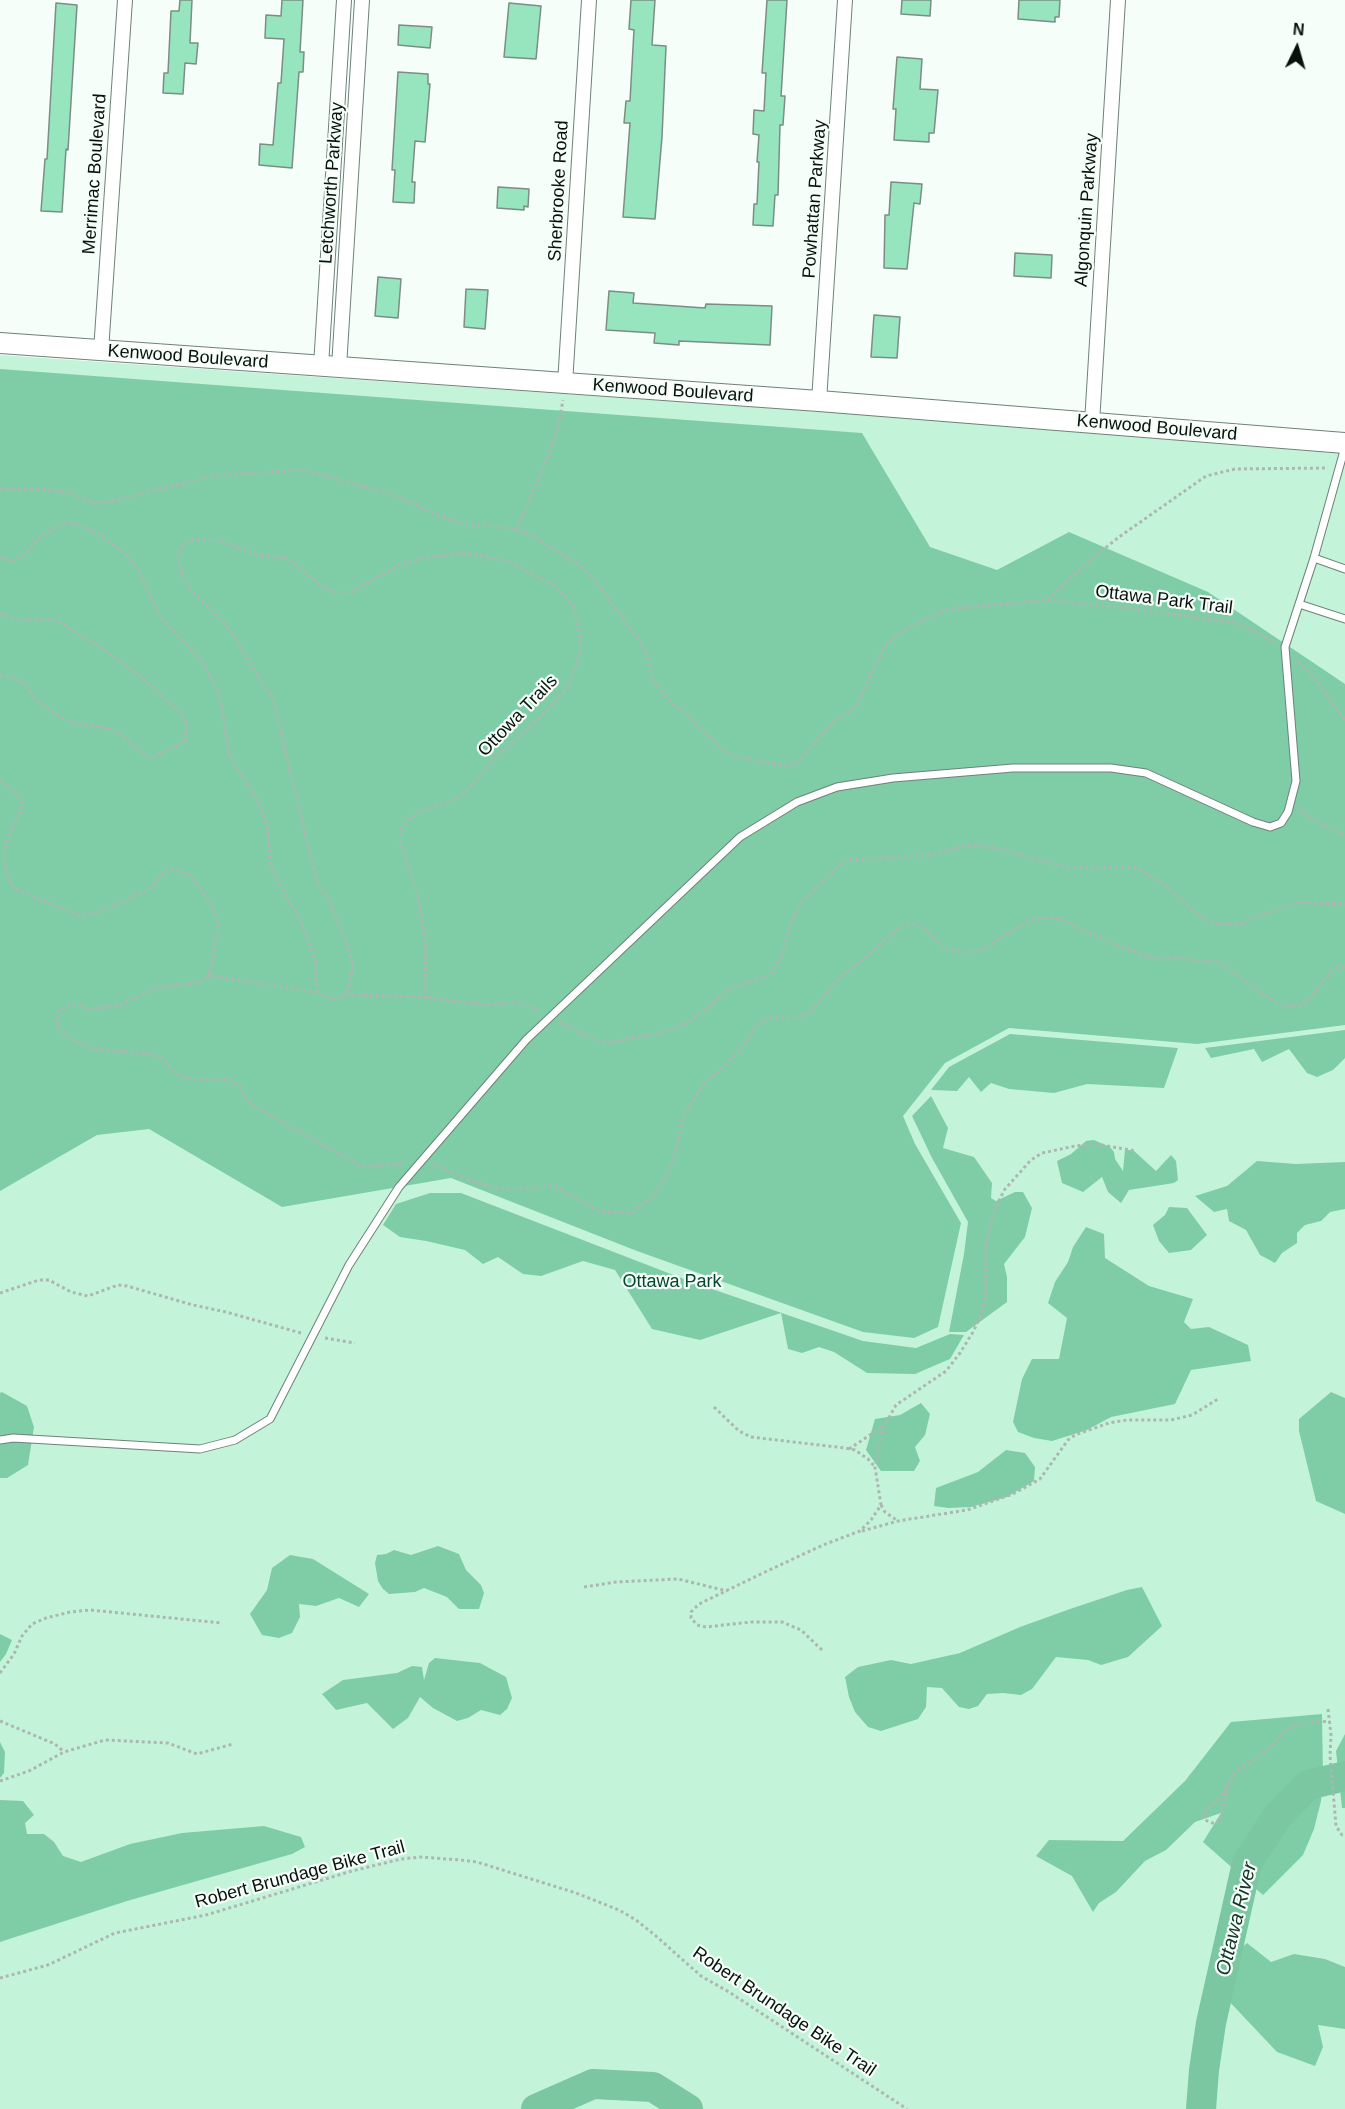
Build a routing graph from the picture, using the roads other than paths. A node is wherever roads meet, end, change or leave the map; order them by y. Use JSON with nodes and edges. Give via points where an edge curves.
{"nodes":[{"id":1,"x":125,"y":0,"type":"edge"},
{"id":2,"x":344,"y":0,"type":"edge"},
{"id":3,"x":362,"y":0,"type":"edge"},
{"id":4,"x":589,"y":0,"type":"edge"},
{"id":5,"x":845,"y":0,"type":"edge"},
{"id":6,"x":1118,"y":0,"type":"edge"},
{"id":7,"x":0,"y":343,"type":"edge"},
{"id":8,"x":101,"y":351,"type":"junction"},
{"id":9,"x":330,"y":367,"type":"junction"},
{"id":10,"x":565,"y":384,"type":"junction"},
{"id":11,"x":819,"y":401,"type":"junction"},
{"id":12,"x":1092,"y":423,"type":"junction"},
{"id":13,"x":1345,"y":445,"type":"edge"},
{"id":14,"x":1314,"y":558,"type":"junction"},
{"id":15,"x":1345,"y":569,"type":"edge"},
{"id":16,"x":1299,"y":604,"type":"junction"},
{"id":17,"x":1345,"y":619,"type":"edge"},
{"id":18,"x":0,"y":1440,"type":"edge"}],
"edges":[{"from":1,"to":8,"type":"street","name":"Merrimac Boulevard"},
{"from":2,"to":9,"type":"street","name":"Letchworth Parkway"},
{"from":3,"to":9,"type":"street","name":"Letchworth Parkway"},
{"from":4,"to":10,"type":"street","name":"Sherbrooke Road"},
{"from":5,"to":11,"type":"street","name":"Powhattan Parkway"},
{"from":6,"to":12,"type":"street","name":"Algonquin Parkway"},
{"from":7,"to":8,"type":"street","name":"Kenwood Boulevard"},
{"from":8,"to":9,"type":"street","name":"Kenwood Boulevard"},
{"from":9,"to":10,"type":"street","name":"Kenwood Boulevard"},
{"from":10,"to":11,"type":"street","name":"Kenwood Boulevard"},
{"from":11,"to":12,"type":"street","name":"Kenwood Boulevard"},
{"from":12,"to":13,"type":"street","name":"Kenwood Boulevard"},
{"from":13,"to":14,"type":"lane"},
{"from":14,"to":15,"type":"lane"},
{"from":14,"to":16,"type":"lane"},
{"from":16,"to":17,"type":"lane"},
{"from":16,"to":18,"type":"lane","via":[[1285,647],[1296,781],[1281,823],[1270,827],[1253,822],[1146,773],[1079,766],[893,778],[837,787],[797,802],[740,837],[526,1040],[399,1187],[349,1265],[270,1419],[235,1440],[200,1449]]}]}
